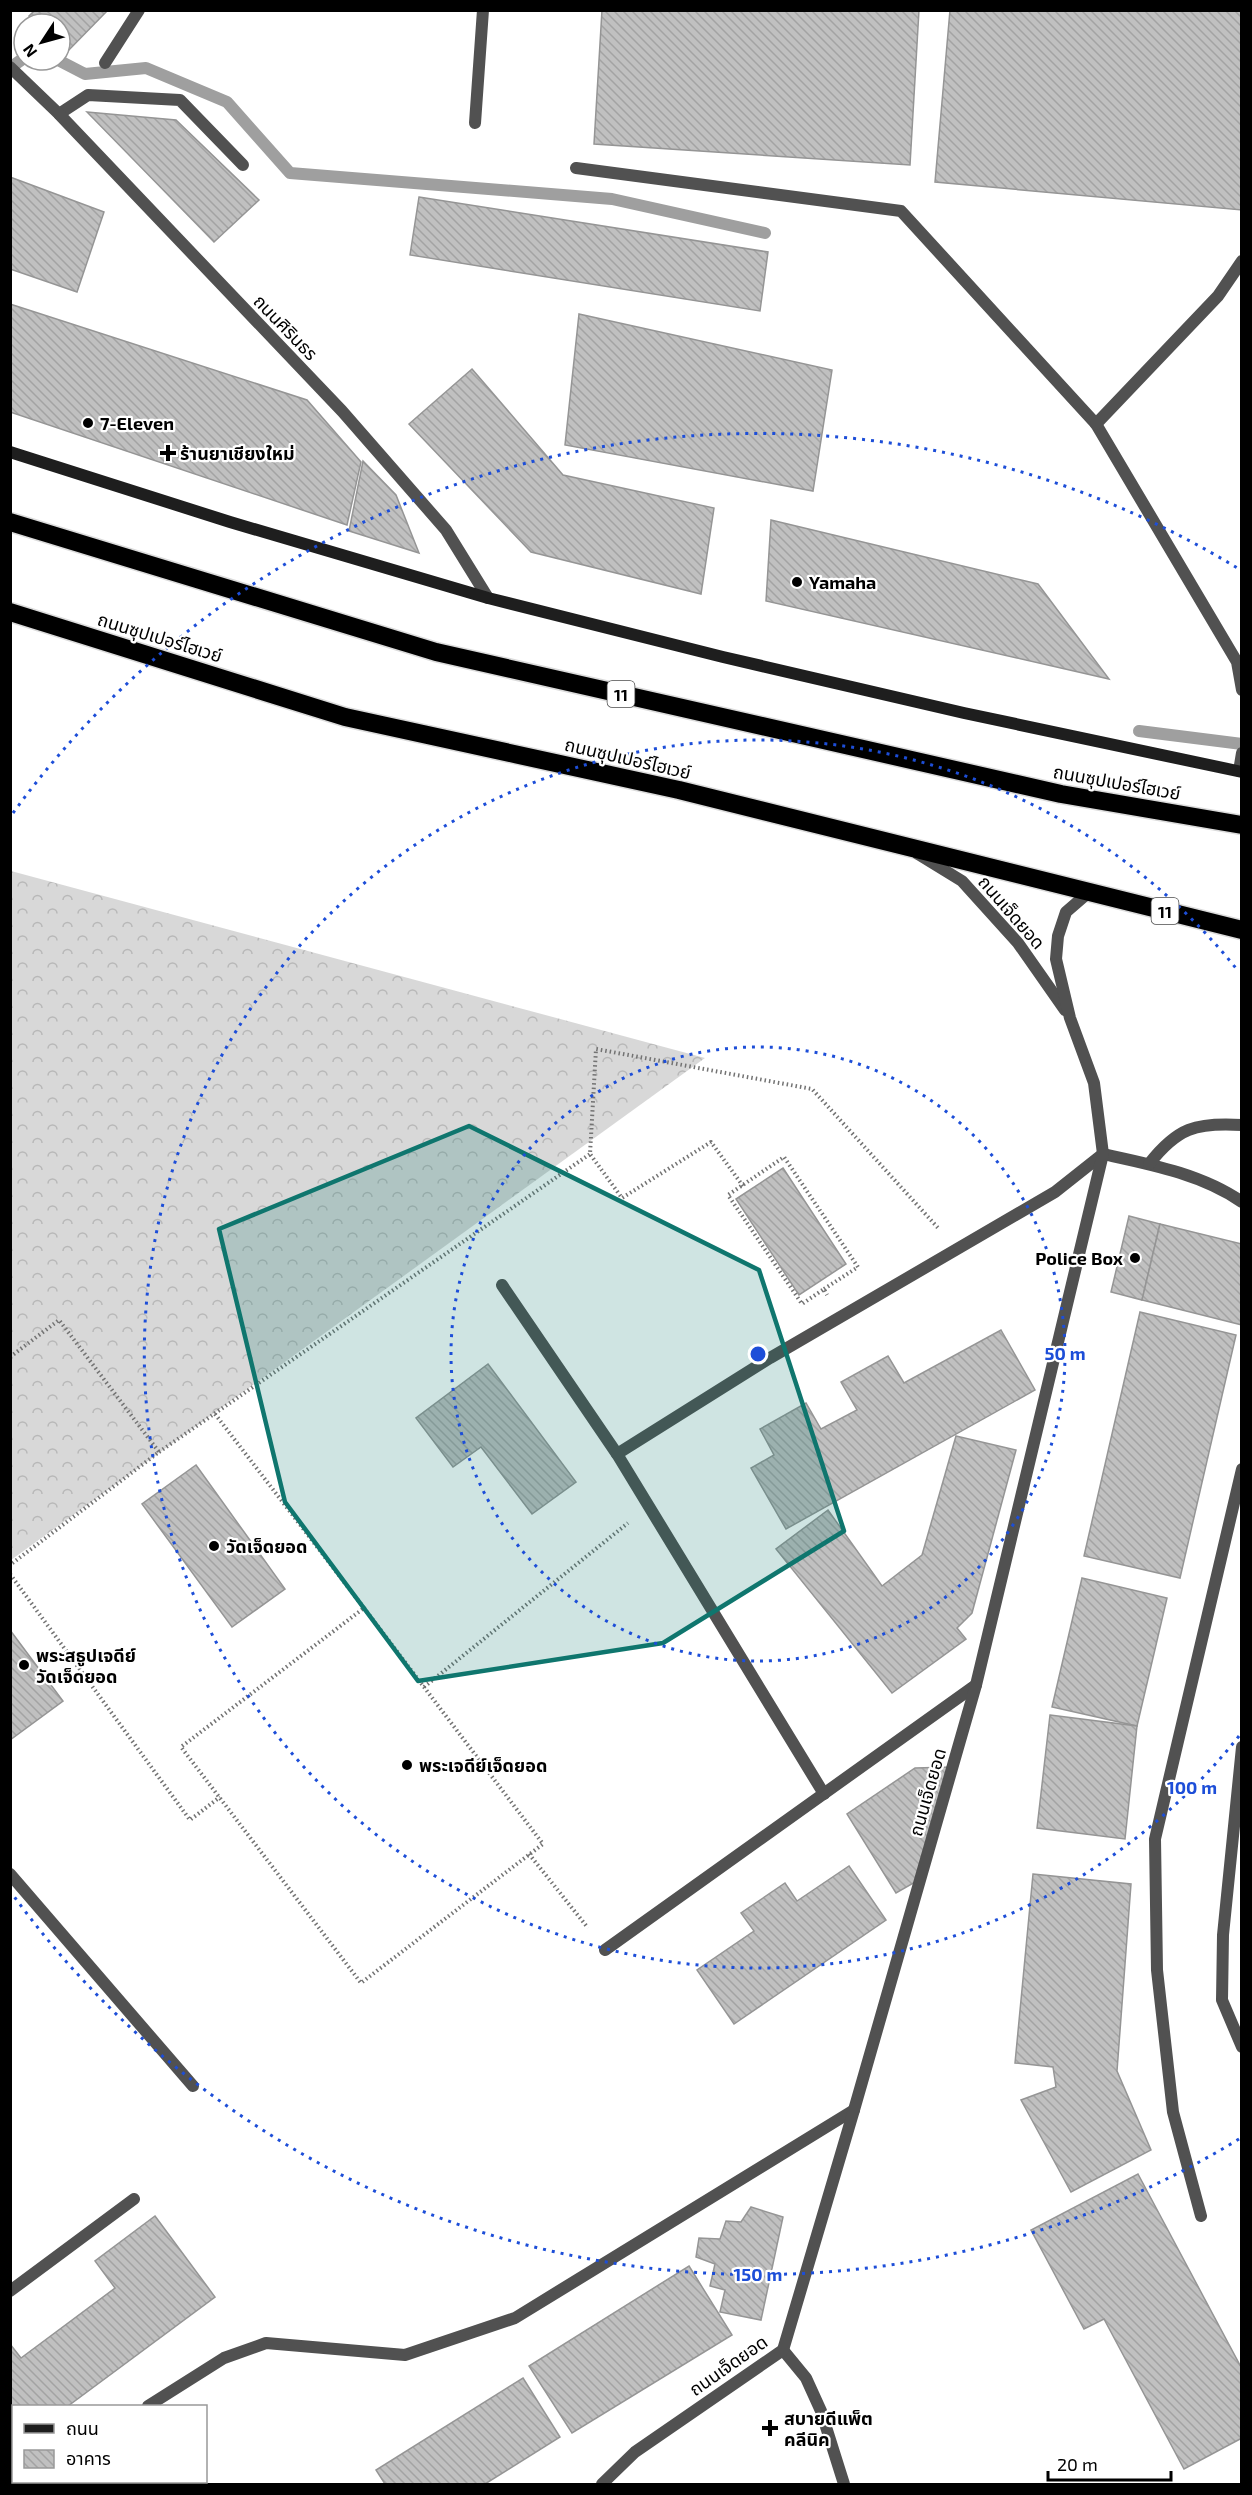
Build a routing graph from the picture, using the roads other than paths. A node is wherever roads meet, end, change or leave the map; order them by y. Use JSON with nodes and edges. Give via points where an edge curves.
{"nodes":[{"id":1,"x":139,"y":10,"type":"edge"},
{"id":2,"x":483,"y":10,"type":"edge"},
{"id":3,"x":105,"y":63,"type":"dead end"},
{"id":4,"x":10,"y":67,"type":"edge"},
{"id":5,"x":59,"y":114,"type":"junction"},
{"id":6,"x":475,"y":123,"type":"dead end"},
{"id":7,"x":243,"y":165,"type":"dead end"},
{"id":8,"x":576,"y":168,"type":"dead end"},
{"id":9,"x":1242,"y":261,"type":"edge"},
{"id":10,"x":1096,"y":424,"type":"junction"},
{"id":11,"x":10,"y":452,"type":"edge"},
{"id":12,"x":10,"y":522,"type":"edge"},
{"id":13,"x":488,"y":598,"type":"junction"},
{"id":14,"x":10,"y":612,"type":"edge"},
{"id":15,"x":1242,"y":690,"type":"edge"},
{"id":16,"x":1241,"y":754,"type":"edge"},
{"id":17,"x":1240,"y":772,"type":"edge"},
{"id":18,"x":1242,"y":825,"type":"edge"},
{"id":19,"x":908,"y":847,"type":"junction"},
{"id":20,"x":1088,"y":893,"type":"junction"},
{"id":21,"x":1242,"y":930,"type":"edge"},
{"id":22,"x":1070,"y":1018,"type":"junction"},
{"id":23,"x":1242,"y":1125,"type":"edge"},
{"id":24,"x":1103,"y":1154,"type":"junction"},
{"id":25,"x":1149,"y":1164,"type":"junction"},
{"id":26,"x":1242,"y":1202,"type":"edge"},
{"id":27,"x":502,"y":1285,"type":"dead end"},
{"id":28,"x":617,"y":1454,"type":"junction"},
{"id":29,"x":1242,"y":1468,"type":"edge"},
{"id":30,"x":976,"y":1685,"type":"junction"},
{"id":31,"x":1242,"y":1748,"type":"edge"},
{"id":32,"x":824,"y":1794,"type":"junction"},
{"id":33,"x":10,"y":1874,"type":"edge"},
{"id":34,"x":605,"y":1950,"type":"road end"},
{"id":35,"x":1242,"y":2047,"type":"edge"},
{"id":36,"x":193,"y":2086,"type":"dead end"},
{"id":37,"x":854,"y":2110,"type":"junction"},
{"id":38,"x":134,"y":2199,"type":"dead end"},
{"id":39,"x":1201,"y":2216,"type":"dead end"},
{"id":40,"x":10,"y":2291,"type":"edge"},
{"id":41,"x":783,"y":2350,"type":"junction"},
{"id":42,"x":150,"y":2405,"type":"edge"},
{"id":43,"x":602,"y":2484,"type":"edge"},
{"id":44,"x":844,"y":2484,"type":"edge"}],
"edges":[{"from":1,"to":3,"type":"street"},
{"from":2,"to":6,"type":"street"},
{"from":4,"to":5,"type":"street","name":"ถนนศิรินธร"},
{"from":5,"to":7,"type":"street","via":[[88,95],[180,100]]},
{"from":5,"to":13,"type":"street","name":"ถนนศิรินธร","via":[[342,411],[446,530]]},
{"from":8,"to":10,"type":"street","via":[[901,211]]},
{"from":9,"to":10,"type":"street","via":[[1218,296]]},
{"from":10,"to":15,"type":"street","via":[[1237,662]]},
{"from":11,"to":13,"type":"main road"},
{"from":12,"to":18,"type":"highway","name":"ถนนซุปเปอร์ไฮเวย์","number":"11","via":[[436,652],[1061,794]]},
{"from":13,"to":17,"type":"main road","via":[[963,713]]},
{"from":14,"to":19,"type":"highway","name":"ถนนซุปเปอร์ไฮเวย์","number":"11","via":[[345,717],[679,790]]},
{"from":16,"to":17,"type":"street"},
{"from":19,"to":20,"type":"highway","name":"ถนนซุปเปอร์ไฮเวย์","number":"11"},
{"from":19,"to":22,"type":"street","name":"ถนนเจ็ดยอด","via":[[962,881],[1018,943]]},
{"from":20,"to":21,"type":"highway","name":"ถนนซุปเปอร์ไฮเวย์","number":"11"},
{"from":20,"to":22,"type":"street","name":"ถนนเจ็ดยอด","via":[[1066,912],[1058,936],[1056,959]]},
{"from":22,"to":24,"type":"street","name":"ถนนเจ็ดยอด","via":[[1094,1083]]},
{"from":23,"to":25,"type":"street","via":[[1212,1123],[1191,1129],[1166,1142]]},
{"from":24,"to":25,"type":"street"},
{"from":24,"to":28,"type":"street","via":[[1055,1192],[770,1358]]},
{"from":24,"to":30,"type":"street","name":"ถนนเจ็ดยอด"},
{"from":25,"to":26,"type":"street","via":[[1201,1180]]},
{"from":27,"to":28,"type":"street"},
{"from":28,"to":32,"type":"street"},
{"from":29,"to":39,"type":"street","via":[[1155,1839],[1157,1970],[1173,2112]]},
{"from":30,"to":32,"type":"street"},
{"from":30,"to":37,"type":"street","name":"ถนนเจ็ดยอด"},
{"from":31,"to":35,"type":"street","via":[[1223,1935],[1222,2000]]},
{"from":32,"to":34,"type":"street"},
{"from":33,"to":36,"type":"street"},
{"from":37,"to":41,"type":"street","name":"ถนนเจ็ดยอด"},
{"from":37,"to":42,"type":"street","via":[[515,2318],[405,2355],[266,2343],[224,2358]]},
{"from":38,"to":40,"type":"street"},
{"from":41,"to":43,"type":"street","name":"ถนนเจ็ดยอด","via":[[635,2452]]},
{"from":41,"to":44,"type":"street","via":[[806,2378]]}]}
